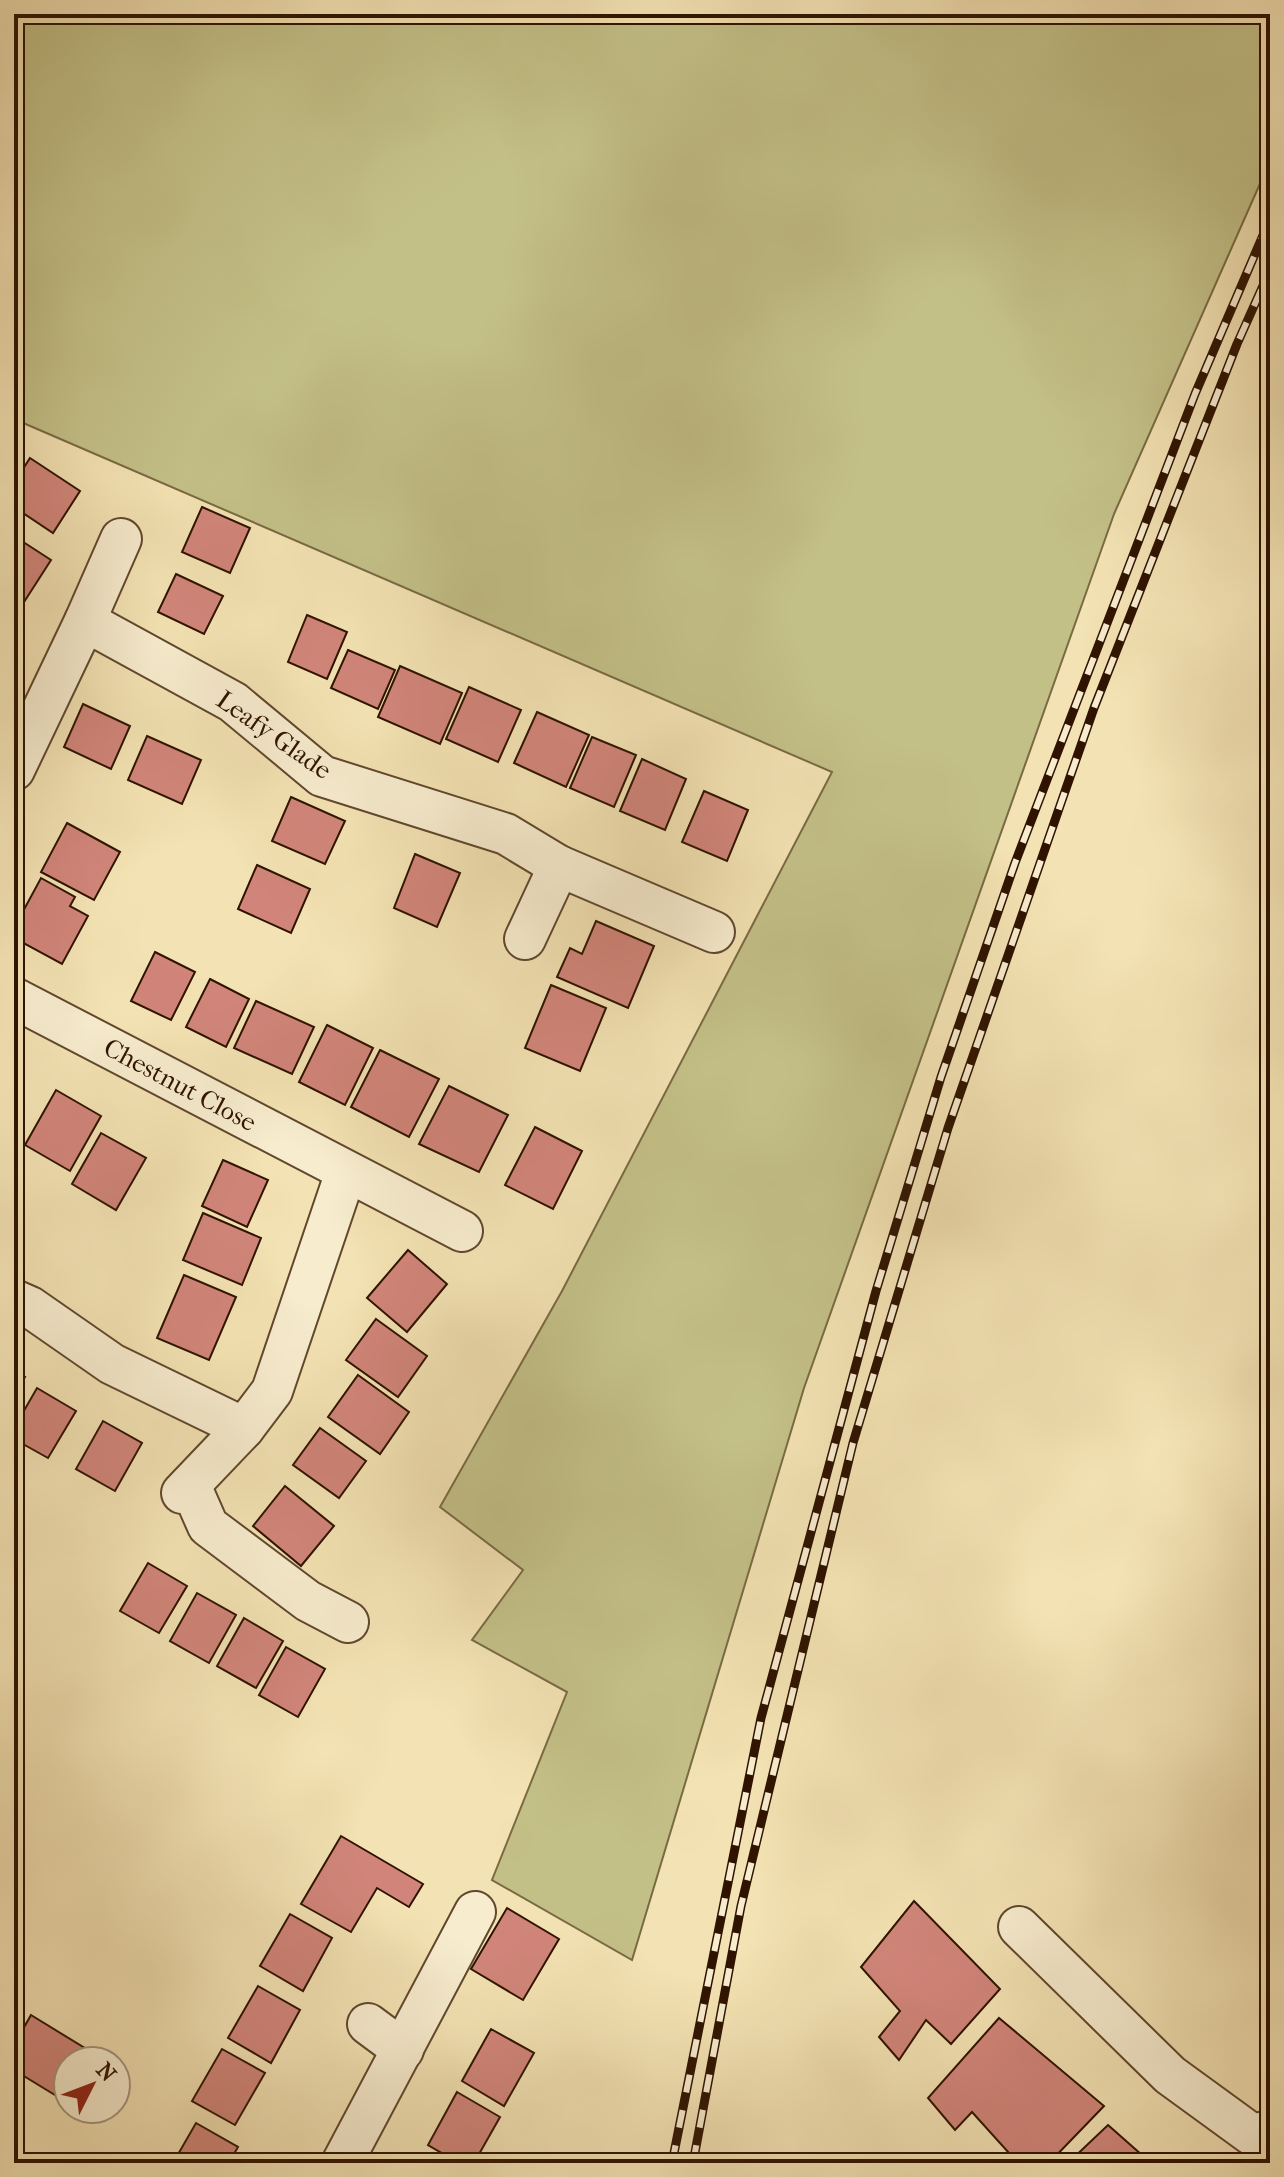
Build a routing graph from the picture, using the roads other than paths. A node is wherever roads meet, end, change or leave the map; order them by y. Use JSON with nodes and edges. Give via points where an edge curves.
{"nodes":[{"id":1,"x":121,"y":539,"type":"dead end"},
{"id":2,"x":85,"y":621,"type":"junction"},
{"id":3,"x":14,"y":770,"type":"edge"},
{"id":4,"x":559,"y":866,"type":"junction"},
{"id":5,"x":714,"y":932,"type":"dead end"},
{"id":6,"x":525,"y":939,"type":"dead end"},
{"id":7,"x":14,"y":998,"type":"edge"},
{"id":8,"x":346,"y":1172,"type":"junction"},
{"id":9,"x":462,"y":1231,"type":"dead end"},
{"id":10,"x":14,"y":1300,"type":"edge"},
{"id":11,"x":244,"y":1428,"type":"junction"},
{"id":12,"x":348,"y":1622,"type":"dead end"},
{"id":13,"x":475,"y":1912,"type":"dead end"},
{"id":14,"x":1019,"y":1927,"type":"dead end"},
{"id":15,"x":368,"y":2024,"type":"dead end"},
{"id":16,"x":403,"y":2050,"type":"junction"},
{"id":17,"x":1270,"y":2132,"type":"edge"},
{"id":18,"x":342,"y":2163,"type":"edge"}],
"edges":[{"from":1,"to":2,"type":"street"},
{"from":2,"to":3,"type":"street"},
{"from":2,"to":4,"type":"street","name":"Leafy Glade","via":[[233,702],[322,776],[506,834]]},
{"from":4,"to":5,"type":"street","name":"Leafy Glade"},
{"from":4,"to":6,"type":"street"},
{"from":7,"to":8,"type":"street","name":"Chestnut Close"},
{"from":8,"to":9,"type":"street","name":"Chestnut Close"},
{"from":8,"to":11,"type":"street","via":[[272,1391]]},
{"from":10,"to":11,"type":"street","via":[[112,1364]]},
{"from":11,"to":12,"type":"street","via":[[186,1489],[208,1526],[308,1601]]},
{"from":13,"to":16,"type":"street"},
{"from":14,"to":17,"type":"street","via":[[1170,2075],[1251,2134]]},
{"from":15,"to":16,"type":"street"},
{"from":16,"to":18,"type":"street"}]}
